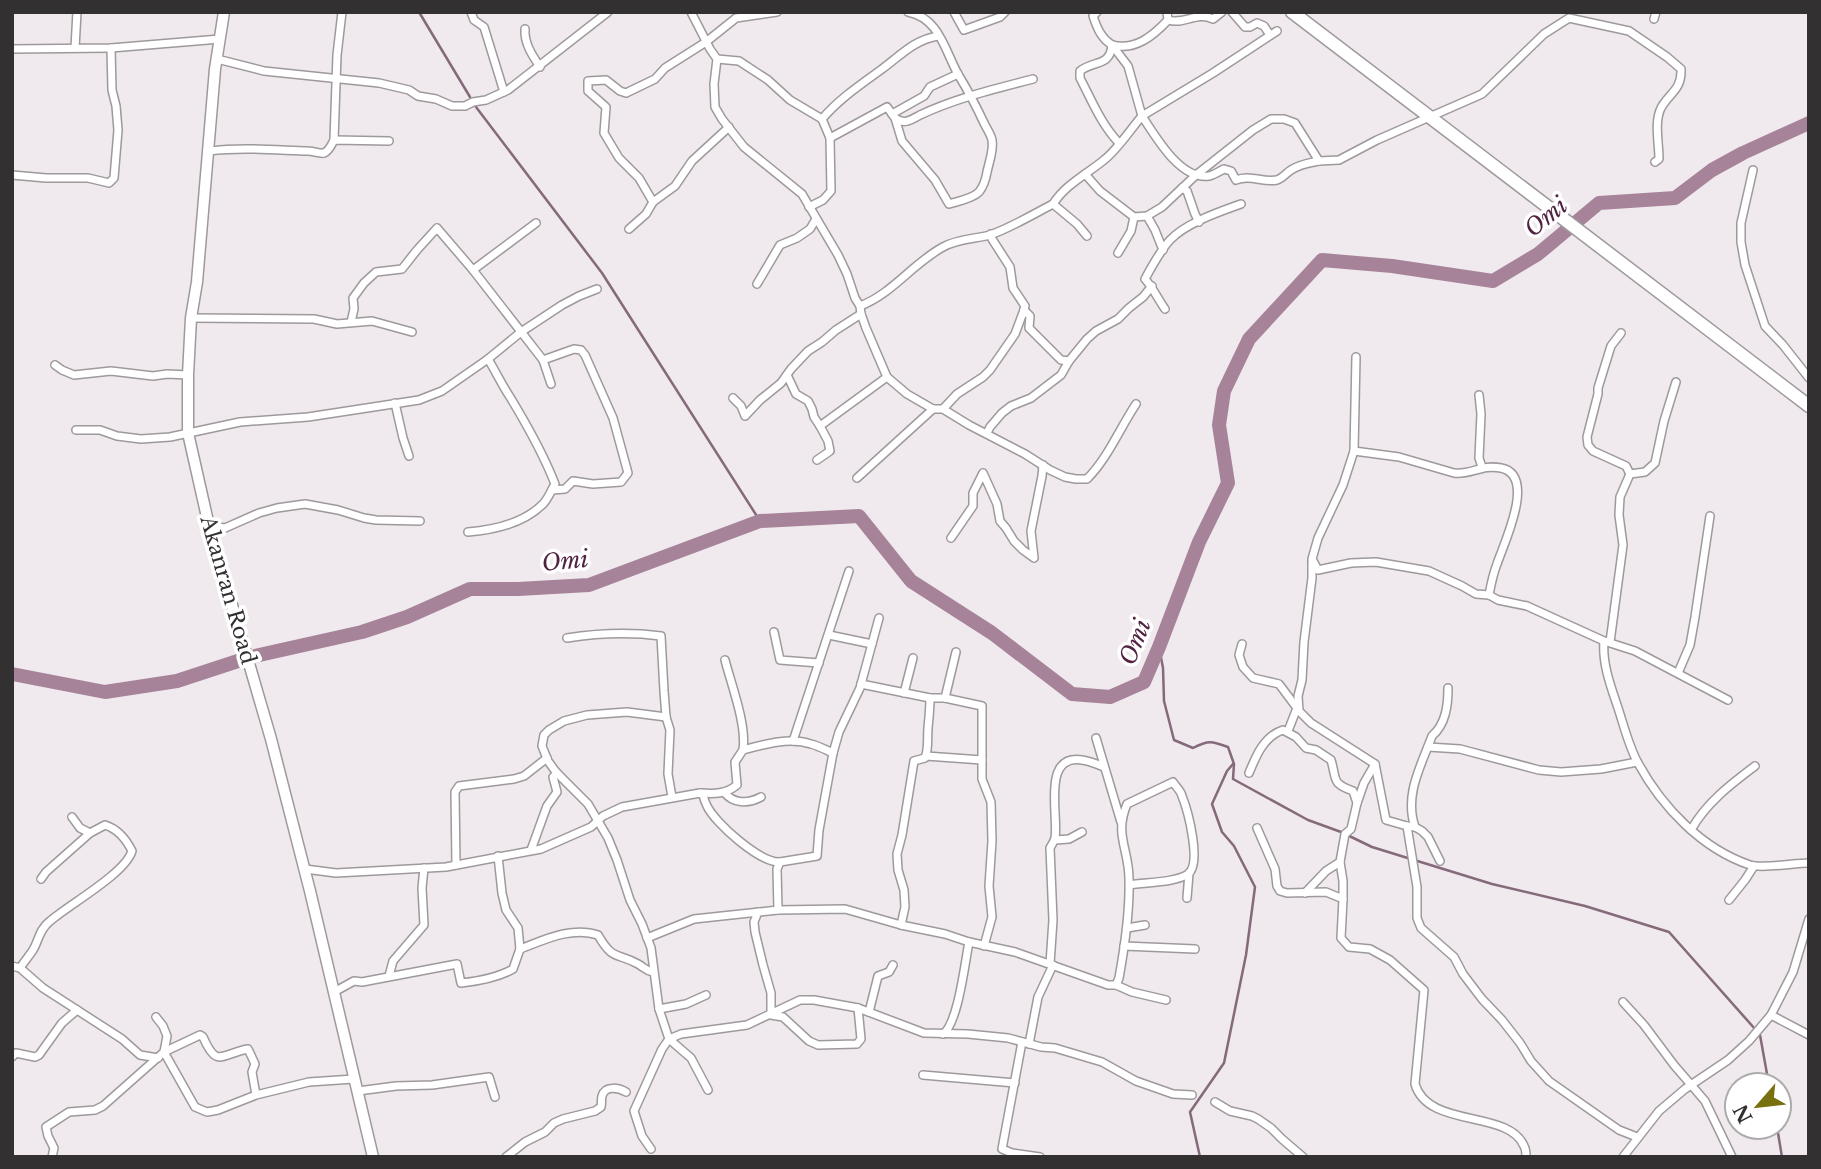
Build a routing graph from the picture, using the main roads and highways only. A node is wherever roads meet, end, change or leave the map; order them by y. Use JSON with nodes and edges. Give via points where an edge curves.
{"nodes":[{"id":1,"x":224,"y":12,"type":"edge"},
{"id":2,"x":1292,"y":12,"type":"edge"},
{"id":3,"x":1809,"y":406,"type":"edge"},
{"id":4,"x":373,"y":1157,"type":"edge"}],
"edges":[{"from":1,"to":4,"type":"main road","name":"Akanran Road","via":[[191,318],[188,433],[209,526],[305,869]]},
{"from":2,"to":3,"type":"highway"}]}
